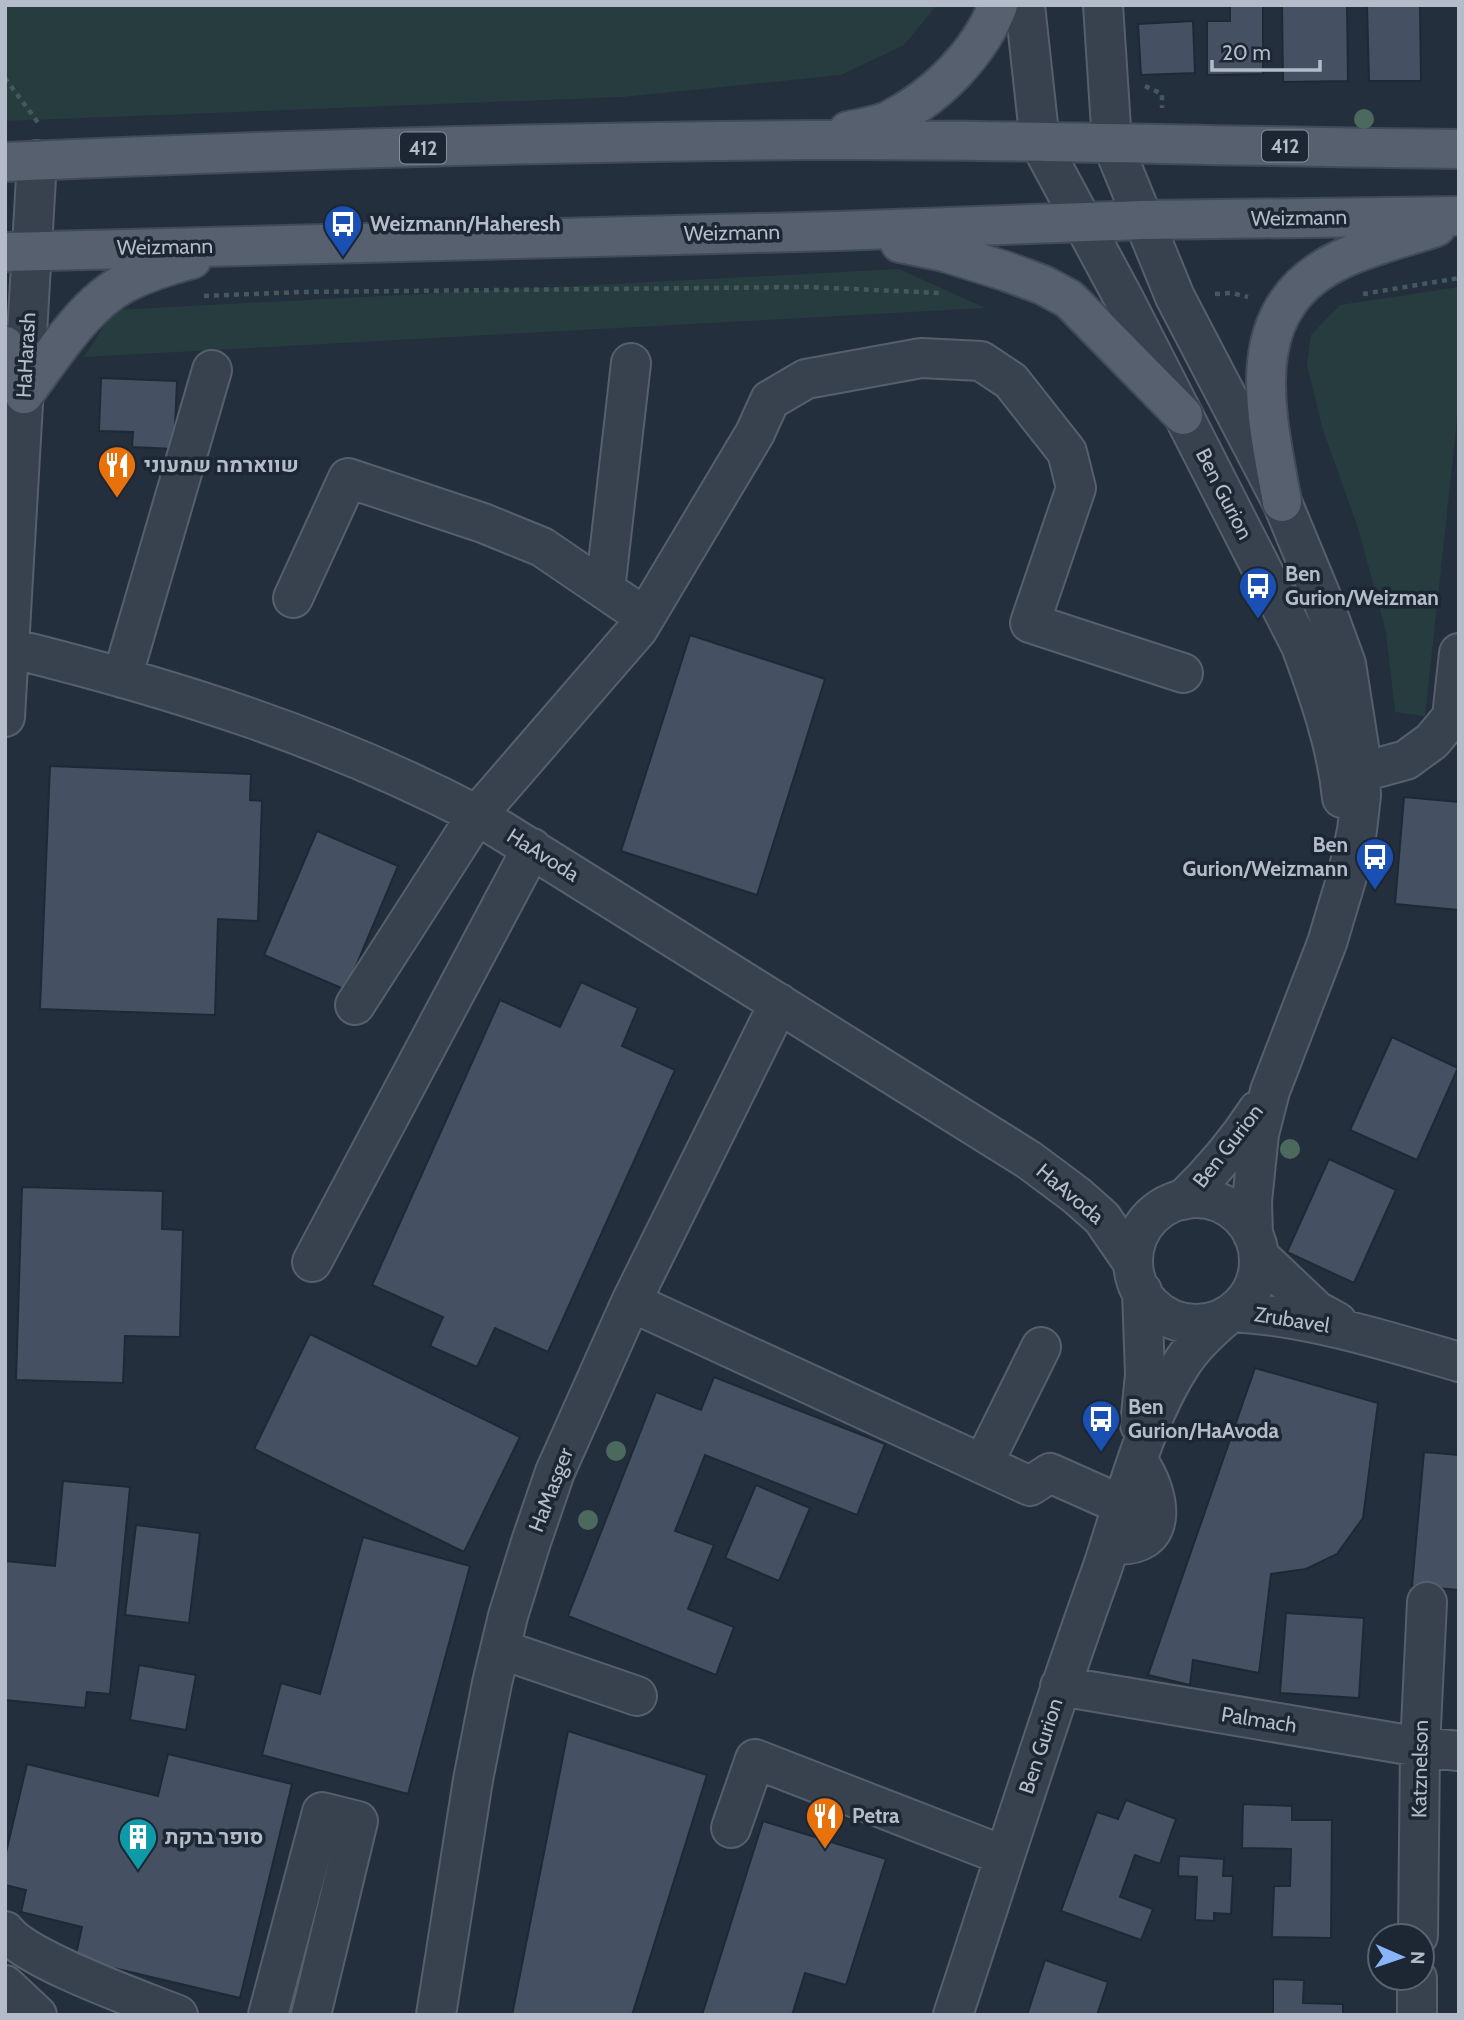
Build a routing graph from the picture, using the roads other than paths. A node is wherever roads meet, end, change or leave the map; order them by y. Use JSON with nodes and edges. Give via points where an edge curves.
{"nodes":[{"id":1,"x":998,"y":5,"type":"edge"},
{"id":2,"x":1025,"y":5,"type":"edge"},
{"id":3,"x":1103,"y":5,"type":"edge"},
{"id":4,"x":809,"y":140,"type":"junction"},
{"id":5,"x":1040,"y":143,"type":"junction"},
{"id":6,"x":1112,"y":143,"type":"junction"},
{"id":7,"x":1459,"y":149,"type":"edge"},
{"id":8,"x":21,"y":161,"type":"edge"},
{"id":9,"x":1459,"y":218,"type":"edge"},
{"id":10,"x":1143,"y":220,"type":"junction"},
{"id":11,"x":1083,"y":223,"type":"junction"},
{"id":12,"x":836,"y":231,"type":"junction"},
{"id":13,"x":247,"y":245,"type":"junction"},
{"id":14,"x":19,"y":251,"type":"edge"},
{"id":15,"x":5,"y":346,"type":"edge"},
{"id":16,"x":631,"y":363,"type":"dead end"},
{"id":17,"x":212,"y":370,"type":"dead end"},
{"id":18,"x":24,"y":394,"type":"junction"},
{"id":19,"x":1183,"y":415,"type":"junction"},
{"id":20,"x":12,"y":492,"type":"edge"},
{"id":21,"x":1282,"y":502,"type":"junction"},
{"id":22,"x":605,"y":590,"type":"junction"},
{"id":23,"x":293,"y":598,"type":"dead end"},
{"id":24,"x":9,"y":604,"type":"edge"},
{"id":25,"x":645,"y":617,"type":"junction"},
{"id":26,"x":10,"y":648,"type":"junction"},
{"id":27,"x":1459,"y":653,"type":"edge"},
{"id":28,"x":1182,"y":673,"type":"dead end"},
{"id":29,"x":122,"y":678,"type":"junction"},
{"id":30,"x":5,"y":717,"type":"edge"},
{"id":31,"x":1362,"y":772,"type":"junction"},
{"id":32,"x":477,"y":815,"type":"junction"},
{"id":33,"x":532,"y":848,"type":"junction"},
{"id":34,"x":1326,"y":943,"type":"junction"},
{"id":35,"x":779,"y":1003,"type":"junction"},
{"id":36,"x":355,"y":1005,"type":"dead end"},
{"id":37,"x":1270,"y":1091,"type":"junction"},
{"id":38,"x":1029,"y":1160,"type":"junction"},
{"id":39,"x":1174,"y":1203,"type":"junction"},
{"id":40,"x":1256,"y":1245,"type":"junction"},
{"id":41,"x":312,"y":1262,"type":"dead end"},
{"id":42,"x":1138,"y":1277,"type":"junction"},
{"id":43,"x":631,"y":1303,"type":"junction"},
{"id":44,"x":1229,"y":1315,"type":"junction"},
{"id":45,"x":1351,"y":1330,"type":"junction"},
{"id":46,"x":1041,"y":1347,"type":"dead end"},
{"id":47,"x":1459,"y":1362,"type":"edge"},
{"id":48,"x":983,"y":1464,"type":"junction"},
{"id":49,"x":1131,"y":1482,"type":"junction"},
{"id":50,"x":1427,"y":1602,"type":"dead end"},
{"id":51,"x":500,"y":1649,"type":"junction"},
{"id":52,"x":1060,"y":1686,"type":"junction"},
{"id":53,"x":637,"y":1696,"type":"dead end"},
{"id":54,"x":1420,"y":1747,"type":"junction"},
{"id":55,"x":1459,"y":1751,"type":"edge"},
{"id":56,"x":731,"y":1828,"type":"dead end"},
{"id":57,"x":1005,"y":1856,"type":"junction"},
{"id":58,"x":1418,"y":1922,"type":"edge"},
{"id":59,"x":5,"y":1931,"type":"edge"},
{"id":60,"x":1417,"y":1992,"type":"edge"},
{"id":61,"x":178,"y":2015,"type":"edge"},
{"id":62,"x":268,"y":2015,"type":"edge"},
{"id":63,"x":311,"y":2015,"type":"edge"},
{"id":64,"x":436,"y":2015,"type":"edge"},
{"id":65,"x":953,"y":2015,"type":"edge"},
{"id":66,"x":1417,"y":2015,"type":"edge"}],
"edges":[{"from":1,"to":4,"type":"main road","via":[[990,26],[930,93],[889,121]]},
{"from":2,"to":5,"type":"street"},
{"from":3,"to":6,"type":"street","name":"Ben Gurion"},
{"from":4,"to":5,"type":"main road","number":"412"},
{"from":4,"to":8,"type":"main road","number":"412","via":[[328,149]]},
{"from":5,"to":6,"type":"main road","number":"412"},
{"from":5,"to":11,"type":"street","name":"Ben Gurion"},
{"from":6,"to":7,"type":"main road","number":"412"},
{"from":6,"to":10,"type":"street","name":"Ben Gurion"},
{"from":8,"to":14,"type":"street","name":"HaHarash"},
{"from":9,"to":10,"type":"main road","name":"Weizmann"},
{"from":9,"to":21,"type":"main road","via":[[1344,258],[1310,278],[1284,305],[1269,341],[1265,380],[1266,413]]},
{"from":10,"to":11,"type":"main road","name":"Weizmann"},
{"from":10,"to":21,"type":"street","name":"Ben Gurion","via":[[1175,297]]},
{"from":11,"to":12,"type":"main road","name":"Weizmann"},
{"from":11,"to":19,"type":"street","name":"Ben Gurion"},
{"from":12,"to":13,"type":"main road","name":"Weizmann"},
{"from":12,"to":19,"type":"main road","via":[[944,252],[1043,285],[1069,299]]},
{"from":13,"to":14,"type":"main road","name":"Weizmann"},
{"from":13,"to":18,"type":"main road","via":[[163,266],[123,284],[68,334]]},
{"from":14,"to":18,"type":"street","name":"HaHarash"},
{"from":15,"to":18,"type":"main road"},
{"from":16,"to":22,"type":"street"},
{"from":17,"to":29,"type":"street"},
{"from":18,"to":20,"type":"street","name":"HaHarash"},
{"from":19,"to":34,"type":"street","name":"Ben Gurion","via":[[1296,635],[1319,694],[1340,779],[1344,821]]},
{"from":20,"to":24,"type":"street","name":"HaHarash"},
{"from":21,"to":31,"type":"street","name":"Ben Gurion","via":[[1346,664]]},
{"from":22,"to":23,"type":"street","via":[[542,547],[348,478]]},
{"from":22,"to":25,"type":"street"},
{"from":24,"to":26,"type":"street","name":"HaHarash"},
{"from":25,"to":28,"type":"street","via":[[770,400],[806,379],[921,358],[981,360],[1011,381],[1066,452],[1076,488],[1030,623]]},
{"from":25,"to":32,"type":"street"},
{"from":26,"to":29,"type":"street","name":"HaAvoda"},
{"from":26,"to":30,"type":"street","name":"HaHarash"},
{"from":27,"to":31,"type":"street","via":[[1452,717],[1439,733],[1406,760]]},
{"from":29,"to":32,"type":"street","name":"HaAvoda","via":[[293,732],[422,786]]},
{"from":31,"to":34,"type":"street","name":"Ben Gurion","via":[[1348,873]]},
{"from":32,"to":33,"type":"street","name":"HaAvoda"},
{"from":32,"to":36,"type":"street"},
{"from":33,"to":35,"type":"street","name":"HaAvoda"},
{"from":33,"to":41,"type":"street"},
{"from":34,"to":37,"type":"street","name":"Ben Gurion"},
{"from":35,"to":38,"type":"street","name":"HaAvoda"},
{"from":35,"to":43,"type":"street","name":"HaMasger"},
{"from":37,"to":39,"type":"street","name":"Ben Gurion","via":[[1212,1173]]},
{"from":37,"to":40,"type":"street","name":"Ben Gurion","via":[[1254,1168]]},
{"from":38,"to":39,"type":"street","name":"HaAvoda","via":[[1093,1190],[1140,1204]]},
{"from":38,"to":42,"type":"street","name":"HaAvoda","via":[[1102,1218]]},
{"from":39,"to":40,"type":"street","via":[[1204,1198],[1225,1205],[1242,1217]]},
{"from":39,"to":42,"type":"street","via":[[1151,1217],[1142,1230],[1135,1246]]},
{"from":40,"to":44,"type":"street","via":[[1255,1284]]},
{"from":40,"to":45,"type":"street","name":"Zrubavel","via":[[1317,1311]]},
{"from":42,"to":44,"type":"street","via":[[1158,1311],[1174,1320],[1200,1324]]},
{"from":42,"to":49,"type":"street","via":[[1145,1375]]},
{"from":43,"to":48,"type":"street"},
{"from":43,"to":51,"type":"street","name":"HaMasger","via":[[555,1472]]},
{"from":44,"to":45,"type":"street","name":"Zrubavel","via":[[1274,1315]]},
{"from":44,"to":49,"type":"street","via":[[1185,1358],[1165,1394]]},
{"from":45,"to":47,"type":"street","name":"Zrubavel"},
{"from":46,"to":48,"type":"street"},
{"from":48,"to":49,"type":"street","via":[[1030,1486],[1050,1473]]},
{"from":49,"to":52,"type":"street","name":"Ben Gurion","via":[[1157,1498],[1153,1530],[1139,1541],[1110,1544]]},
{"from":50,"to":54,"type":"street","name":"Katznelson"},
{"from":51,"to":53,"type":"street"},
{"from":51,"to":64,"type":"street","name":"HaMasger","via":[[473,1780]]},
{"from":52,"to":54,"type":"street","name":"Palmach"},
{"from":52,"to":57,"type":"street","name":"Ben Gurion"},
{"from":54,"to":55,"type":"street","name":"Palmach"},
{"from":54,"to":58,"type":"street","name":"Katznelson"},
{"from":56,"to":57,"type":"street","via":[[755,1759]]},
{"from":57,"to":65,"type":"street","name":"Ben Gurion"},
{"from":59,"to":61,"type":"street","via":[[13,1941],[60,1966]]},
{"from":60,"to":66,"type":"street"},
{"from":62,"to":63,"type":"street","via":[[322,1812],[358,1821]]}]}
